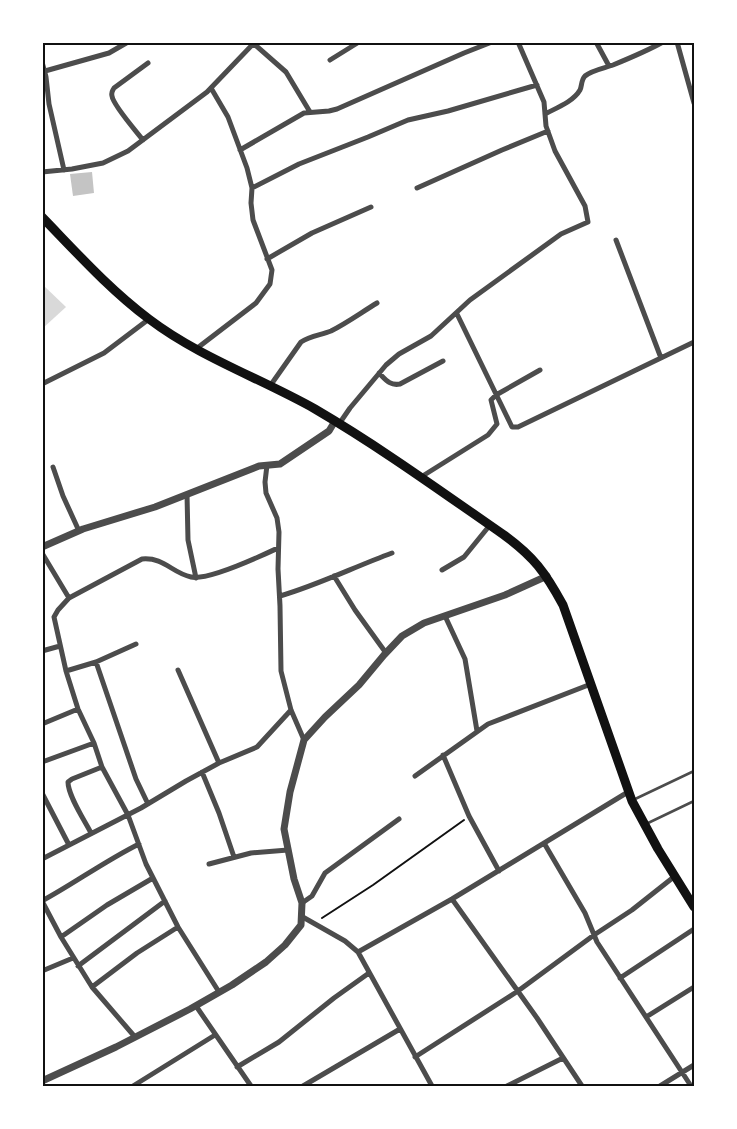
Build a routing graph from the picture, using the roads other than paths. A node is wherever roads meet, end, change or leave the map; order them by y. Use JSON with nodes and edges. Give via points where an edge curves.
{"nodes":[{"id":1,"x":128,"y":42,"type":"edge"},
{"id":2,"x":359,"y":42,"type":"edge"},
{"id":3,"x":492,"y":42,"type":"edge"},
{"id":4,"x":518,"y":42,"type":"edge"},
{"id":5,"x":596,"y":42,"type":"edge"},
{"id":6,"x":677,"y":42,"type":"edge"},
{"id":7,"x":255,"y":43,"type":"edge"},
{"id":8,"x":661,"y":43,"type":"edge"},
{"id":9,"x":330,"y":60,"type":"dead end"},
{"id":10,"x":42,"y":62,"type":"edge"},
{"id":11,"x":148,"y":64,"type":"dead end"},
{"id":12,"x":609,"y":66,"type":"junction"},
{"id":13,"x":45,"y":71,"type":"junction"},
{"id":14,"x":536,"y":85,"type":"junction"},
{"id":15,"x":211,"y":88,"type":"junction"},
{"id":16,"x":694,"y":103,"type":"edge"},
{"id":17,"x":310,"y":112,"type":"junction"},
{"id":18,"x":545,"y":114,"type":"junction"},
{"id":19,"x":548,"y":131,"type":"junction"},
{"id":20,"x":143,"y":140,"type":"junction"},
{"id":21,"x":240,"y":150,"type":"junction"},
{"id":22,"x":64,"y":170,"type":"junction"},
{"id":23,"x":42,"y":172,"type":"edge"},
{"id":24,"x":252,"y":188,"type":"junction"},
{"id":25,"x":418,"y":188,"type":"dead end"},
{"id":26,"x":371,"y":207,"type":"dead end"},
{"id":27,"x":42,"y":217,"type":"edge"},
{"id":28,"x":616,"y":240,"type":"dead end"},
{"id":29,"x":267,"y":259,"type":"junction"},
{"id":30,"x":377,"y":303,"type":"dead end"},
{"id":31,"x":457,"y":314,"type":"junction"},
{"id":32,"x":149,"y":319,"type":"junction"},
{"id":33,"x":694,"y":342,"type":"edge"},
{"id":34,"x":196,"y":349,"type":"junction"},
{"id":35,"x":661,"y":358,"type":"junction"},
{"id":36,"x":443,"y":361,"type":"dead end"},
{"id":37,"x":540,"y":370,"type":"dead end"},
{"id":38,"x":379,"y":373,"type":"junction"},
{"id":39,"x":42,"y":384,"type":"edge"},
{"id":40,"x":270,"y":386,"type":"junction"},
{"id":41,"x":496,"y":395,"type":"junction"},
{"id":42,"x":337,"y":423,"type":"junction"},
{"id":43,"x":267,"y":465,"type":"junction"},
{"id":44,"x":53,"y":466,"type":"dead end"},
{"id":45,"x":420,"y":478,"type":"junction"},
{"id":46,"x":187,"y":494,"type":"junction"},
{"id":47,"x":490,"y":525,"type":"junction"},
{"id":48,"x":79,"y":531,"type":"junction"},
{"id":49,"x":42,"y":547,"type":"edge"},
{"id":50,"x":278,"y":548,"type":"junction"},
{"id":51,"x":42,"y":553,"type":"edge"},
{"id":52,"x":392,"y":553,"type":"dead end"},
{"id":53,"x":442,"y":570,"type":"dead end"},
{"id":54,"x":334,"y":576,"type":"junction"},
{"id":55,"x":547,"y":576,"type":"junction"},
{"id":56,"x":196,"y":578,"type":"junction"},
{"id":57,"x":280,"y":596,"type":"junction"},
{"id":58,"x":69,"y":598,"type":"junction"},
{"id":59,"x":445,"y":616,"type":"junction"},
{"id":60,"x":136,"y":644,"type":"dead end"},
{"id":61,"x":60,"y":646,"type":"junction"},
{"id":62,"x":42,"y":651,"type":"edge"},
{"id":63,"x":386,"y":653,"type":"junction"},
{"id":64,"x":96,"y":662,"type":"junction"},
{"id":65,"x":178,"y":670,"type":"dead end"},
{"id":66,"x":66,"y":671,"type":"junction"},
{"id":67,"x":592,"y":684,"type":"junction"},
{"id":68,"x":78,"y":709,"type":"junction"},
{"id":69,"x":291,"y":710,"type":"junction"},
{"id":70,"x":42,"y":724,"type":"edge"},
{"id":71,"x":477,"y":731,"type":"junction"},
{"id":72,"x":304,"y":740,"type":"junction"},
{"id":73,"x":94,"y":743,"type":"junction"},
{"id":74,"x":443,"y":755,"type":"junction"},
{"id":75,"x":42,"y":762,"type":"edge"},
{"id":76,"x":219,"y":763,"type":"junction"},
{"id":77,"x":102,"y":767,"type":"junction"},
{"id":78,"x":694,"y":771,"type":"edge"},
{"id":79,"x":202,"y":772,"type":"junction"},
{"id":80,"x":414,"y":776,"type":"dead end"},
{"id":81,"x":42,"y":793,"type":"edge"},
{"id":82,"x":630,"y":796,"type":"junction"},
{"id":83,"x":694,"y":801,"type":"edge"},
{"id":84,"x":148,"y":804,"type":"junction"},
{"id":85,"x":128,"y":815,"type":"junction"},
{"id":86,"x":399,"y":819,"type":"dead end"},
{"id":87,"x":645,"y":825,"type":"junction"},
{"id":88,"x":91,"y":833,"type":"junction"},
{"id":89,"x":544,"y":843,"type":"junction"},
{"id":90,"x":139,"y":844,"type":"junction"},
{"id":91,"x":69,"y":845,"type":"junction"},
{"id":92,"x":288,"y":850,"type":"junction"},
{"id":93,"x":234,"y":857,"type":"junction"},
{"id":94,"x":42,"y":860,"type":"edge"},
{"id":95,"x":209,"y":864,"type":"dead end"},
{"id":96,"x":499,"y":871,"type":"junction"},
{"id":97,"x":675,"y":876,"type":"junction"},
{"id":98,"x":153,"y":878,"type":"junction"},
{"id":99,"x":452,"y":899,"type":"junction"},
{"id":100,"x":165,"y":901,"type":"junction"},
{"id":101,"x":302,"y":903,"type":"junction"},
{"id":102,"x":694,"y":907,"type":"edge"},
{"id":103,"x":301,"y":916,"type":"junction"},
{"id":104,"x":178,"y":927,"type":"junction"},
{"id":105,"x":694,"y":929,"type":"edge"},
{"id":106,"x":594,"y":935,"type":"junction"},
{"id":107,"x":61,"y":937,"type":"junction"},
{"id":108,"x":358,"y":952,"type":"junction"},
{"id":109,"x":73,"y":958,"type":"junction"},
{"id":110,"x":78,"y":966,"type":"junction"},
{"id":111,"x":42,"y":971,"type":"edge"},
{"id":112,"x":369,"y":973,"type":"junction"},
{"id":113,"x":620,"y":978,"type":"junction"},
{"id":114,"x":92,"y":987,"type":"junction"},
{"id":115,"x":694,"y":987,"type":"edge"},
{"id":116,"x":518,"y":991,"type":"junction"},
{"id":117,"x":219,"y":992,"type":"junction"},
{"id":118,"x":196,"y":1006,"type":"junction"},
{"id":119,"x":646,"y":1017,"type":"junction"},
{"id":120,"x":400,"y":1029,"type":"junction"},
{"id":121,"x":215,"y":1034,"type":"junction"},
{"id":122,"x":135,"y":1037,"type":"junction"},
{"id":123,"x":415,"y":1057,"type":"junction"},
{"id":124,"x":563,"y":1058,"type":"junction"},
{"id":125,"x":694,"y":1065,"type":"edge"},
{"id":126,"x":237,"y":1067,"type":"junction"},
{"id":127,"x":682,"y":1072,"type":"junction"},
{"id":128,"x":42,"y":1081,"type":"edge"},
{"id":129,"x":133,"y":1086,"type":"edge"},
{"id":130,"x":251,"y":1086,"type":"edge"},
{"id":131,"x":303,"y":1086,"type":"edge"},
{"id":132,"x":432,"y":1086,"type":"edge"},
{"id":133,"x":507,"y":1086,"type":"edge"},
{"id":134,"x":582,"y":1086,"type":"edge"},
{"id":135,"x":660,"y":1086,"type":"edge"},
{"id":136,"x":691,"y":1086,"type":"edge"}],
"edges":[{"from":1,"to":13,"type":"street","via":[[109,53]]},
{"from":2,"to":9,"type":"street"},
{"from":3,"to":17,"type":"street","via":[[337,109]]},
{"from":4,"to":14,"type":"street"},
{"from":5,"to":12,"type":"street"},
{"from":6,"to":16,"type":"street"},
{"from":7,"to":15,"type":"street"},
{"from":7,"to":17,"type":"street","via":[[286,72]]},
{"from":8,"to":12,"type":"street"},
{"from":10,"to":13,"type":"street"},
{"from":11,"to":20,"type":"street","via":[[114,88],[112,93],[117,106]]},
{"from":12,"to":18,"type":"street","via":[[585,76],[577,95]]},
{"from":13,"to":22,"type":"street"},
{"from":14,"to":18,"type":"street","via":[[544,102]]},
{"from":14,"to":24,"type":"street","via":[[408,120],[299,164]]},
{"from":15,"to":20,"type":"street"},
{"from":15,"to":21,"type":"street","via":[[228,116]]},
{"from":17,"to":21,"type":"street"},
{"from":18,"to":19,"type":"street"},
{"from":19,"to":25,"type":"street"},
{"from":19,"to":31,"type":"street","via":[[555,151],[585,206],[588,222],[561,234],[470,300]]},
{"from":20,"to":22,"type":"street","via":[[103,163]]},
{"from":21,"to":24,"type":"street"},
{"from":22,"to":23,"type":"street"},
{"from":24,"to":29,"type":"street","via":[[253,220]]},
{"from":26,"to":29,"type":"street","via":[[312,233]]},
{"from":27,"to":32,"type":"main road","via":[[110,286]]},
{"from":28,"to":35,"type":"street"},
{"from":29,"to":34,"type":"street","via":[[272,270],[270,284],[256,303]]},
{"from":30,"to":40,"type":"street","via":[[334,329],[301,342]]},
{"from":31,"to":38,"type":"street","via":[[431,336],[399,354]]},
{"from":31,"to":41,"type":"street"},
{"from":32,"to":34,"type":"main road"},
{"from":32,"to":39,"type":"street","via":[[104,353]]},
{"from":33,"to":35,"type":"street"},
{"from":34,"to":40,"type":"main road"},
{"from":35,"to":41,"type":"street","via":[[518,426],[512,427],[508,422]]},
{"from":36,"to":38,"type":"street","via":[[400,384],[388,382]]},
{"from":37,"to":41,"type":"street"},
{"from":38,"to":42,"type":"street"},
{"from":40,"to":42,"type":"main road"},
{"from":41,"to":45,"type":"street","via":[[491,400],[497,424],[495,428]]},
{"from":42,"to":43,"type":"street","via":[[280,464]]},
{"from":42,"to":45,"type":"main road"},
{"from":43,"to":46,"type":"street"},
{"from":43,"to":50,"type":"street","via":[[266,493],[277,518]]},
{"from":44,"to":48,"type":"street"},
{"from":45,"to":47,"type":"main road"},
{"from":46,"to":48,"type":"street"},
{"from":46,"to":56,"type":"street","via":[[188,540]]},
{"from":47,"to":53,"type":"street","via":[[464,557]]},
{"from":47,"to":55,"type":"main road","via":[[523,549]]},
{"from":48,"to":49,"type":"street"},
{"from":50,"to":56,"type":"street"},
{"from":50,"to":57,"type":"street"},
{"from":51,"to":58,"type":"street"},
{"from":52,"to":54,"type":"street"},
{"from":54,"to":57,"type":"street"},
{"from":54,"to":63,"type":"street"},
{"from":55,"to":59,"type":"street"},
{"from":55,"to":67,"type":"main road","via":[[563,605]]},
{"from":56,"to":58,"type":"street","via":[[158,560],[142,559]]},
{"from":57,"to":69,"type":"street","via":[[281,671]]},
{"from":58,"to":61,"type":"street","via":[[54,617]]},
{"from":59,"to":63,"type":"street","via":[[424,623],[402,636]]},
{"from":59,"to":71,"type":"street","via":[[465,659]]},
{"from":60,"to":64,"type":"street"},
{"from":61,"to":62,"type":"street"},
{"from":61,"to":66,"type":"street"},
{"from":63,"to":72,"type":"street"},
{"from":64,"to":66,"type":"street"},
{"from":64,"to":84,"type":"street","via":[[136,779]]},
{"from":65,"to":76,"type":"street"},
{"from":66,"to":68,"type":"street"},
{"from":67,"to":71,"type":"street"},
{"from":67,"to":82,"type":"main road"},
{"from":68,"to":70,"type":"street"},
{"from":68,"to":73,"type":"street"},
{"from":69,"to":72,"type":"street"},
{"from":69,"to":76,"type":"street","via":[[257,747]]},
{"from":71,"to":74,"type":"street"},
{"from":72,"to":92,"type":"street","via":[[284,829]]},
{"from":73,"to":75,"type":"street"},
{"from":73,"to":77,"type":"street"},
{"from":74,"to":80,"type":"street"},
{"from":74,"to":96,"type":"street","via":[[469,816]]},
{"from":76,"to":79,"type":"street"},
{"from":77,"to":85,"type":"street"},
{"from":77,"to":88,"type":"street","via":[[68,782]]},
{"from":78,"to":82,"type":"lane"},
{"from":79,"to":84,"type":"street"},
{"from":79,"to":93,"type":"street"},
{"from":81,"to":91,"type":"street"},
{"from":82,"to":87,"type":"main road"},
{"from":82,"to":89,"type":"street"},
{"from":83,"to":87,"type":"lane"},
{"from":84,"to":85,"type":"street"},
{"from":85,"to":88,"type":"street"},
{"from":85,"to":90,"type":"street"},
{"from":86,"to":101,"type":"street","via":[[324,873],[312,896]]},
{"from":87,"to":97,"type":"main road"},
{"from":88,"to":91,"type":"street"},
{"from":89,"to":96,"type":"street"},
{"from":89,"to":106,"type":"street","via":[[585,913]]},
{"from":90,"to":98,"type":"street"},
{"from":90,"to":107,"type":"street","via":[[42,901]]},
{"from":91,"to":94,"type":"street"},
{"from":92,"to":93,"type":"street"},
{"from":92,"to":101,"type":"street"},
{"from":93,"to":95,"type":"street"},
{"from":96,"to":99,"type":"street"},
{"from":97,"to":102,"type":"main road"},
{"from":97,"to":106,"type":"street"},
{"from":98,"to":100,"type":"street"},
{"from":98,"to":107,"type":"street"},
{"from":99,"to":108,"type":"street"},
{"from":99,"to":116,"type":"street"},
{"from":100,"to":104,"type":"street"},
{"from":100,"to":110,"type":"street"},
{"from":101,"to":103,"type":"street"},
{"from":103,"to":108,"type":"street","via":[[346,941]]},
{"from":103,"to":117,"type":"street","via":[[301,925],[285,945],[266,962]]},
{"from":104,"to":114,"type":"street","via":[[136,953]]},
{"from":104,"to":117,"type":"street"},
{"from":105,"to":113,"type":"street"},
{"from":106,"to":113,"type":"street"},
{"from":106,"to":116,"type":"street"},
{"from":107,"to":109,"type":"street"},
{"from":108,"to":112,"type":"street"},
{"from":109,"to":110,"type":"street"},
{"from":109,"to":111,"type":"street"},
{"from":110,"to":114,"type":"street"},
{"from":112,"to":120,"type":"street"},
{"from":112,"to":126,"type":"street","via":[[279,1042]]},
{"from":113,"to":119,"type":"street"},
{"from":114,"to":122,"type":"street"},
{"from":115,"to":119,"type":"street"},
{"from":116,"to":123,"type":"street"},
{"from":116,"to":124,"type":"street"},
{"from":117,"to":118,"type":"street"},
{"from":118,"to":121,"type":"street"},
{"from":118,"to":122,"type":"street"},
{"from":119,"to":127,"type":"street"},
{"from":120,"to":123,"type":"street"},
{"from":120,"to":131,"type":"street"},
{"from":121,"to":126,"type":"street"},
{"from":121,"to":129,"type":"street"},
{"from":122,"to":128,"type":"street"},
{"from":123,"to":132,"type":"street"},
{"from":124,"to":133,"type":"street"},
{"from":124,"to":134,"type":"street"},
{"from":125,"to":127,"type":"street"},
{"from":126,"to":130,"type":"street"},
{"from":127,"to":135,"type":"street"},
{"from":127,"to":136,"type":"street"}]}
